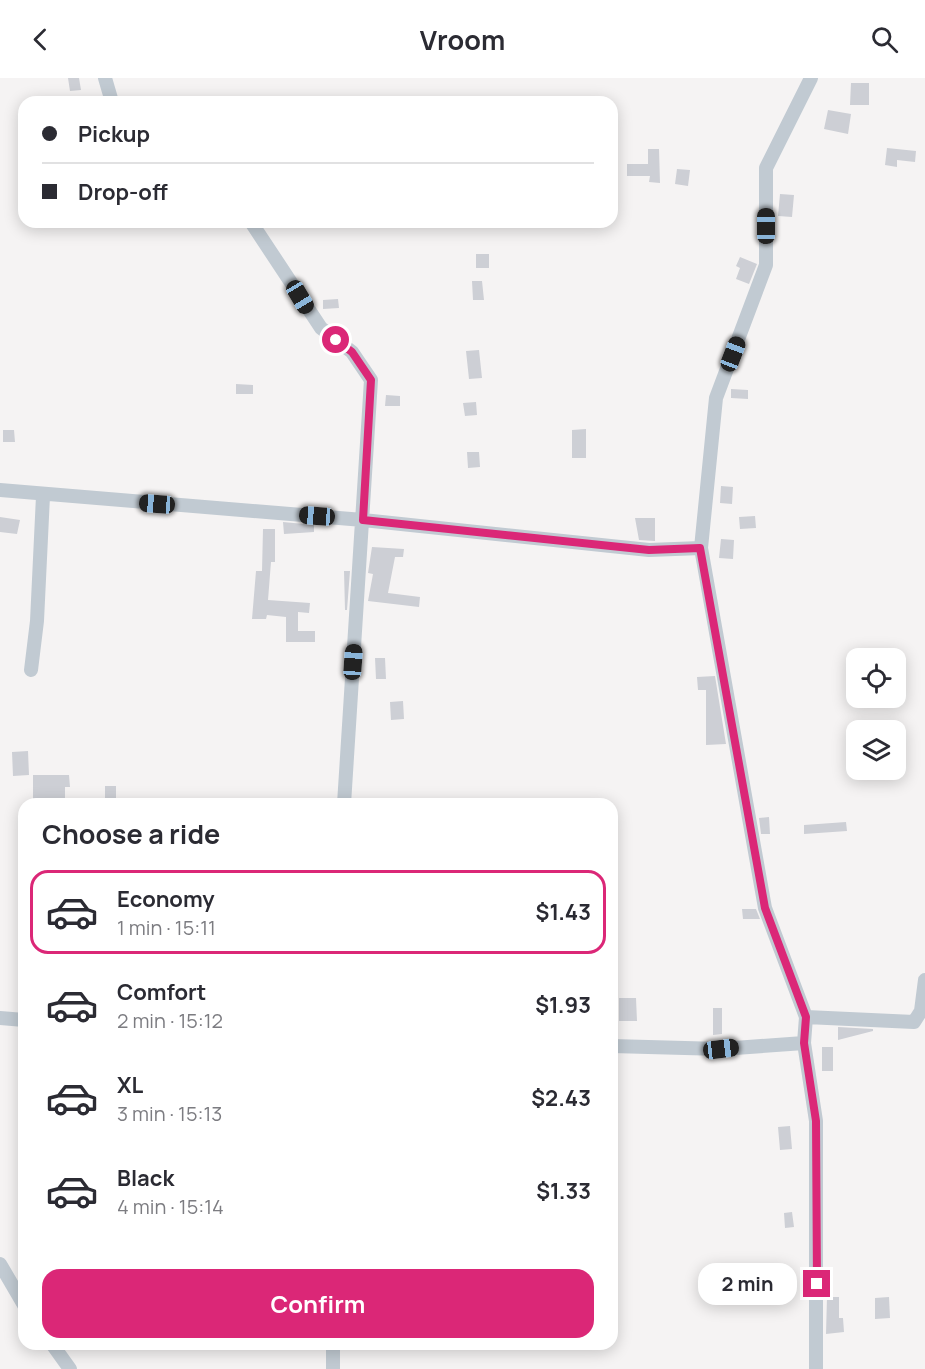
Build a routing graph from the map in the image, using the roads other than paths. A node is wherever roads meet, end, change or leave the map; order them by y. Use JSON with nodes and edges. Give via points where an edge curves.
{"nodes":[{"id":1,"x":105,"y":78,"type":"edge"},
{"id":2,"x":811,"y":78,"type":"edge"},
{"id":3,"x":110,"y":96,"type":"edge"},
{"id":4,"x":255,"y":228,"type":"edge"},
{"id":5,"x":0,"y":490,"type":"edge"},
{"id":6,"x":43,"y":496,"type":"junction"},
{"id":7,"x":363,"y":520,"type":"junction"},
{"id":8,"x":700,"y":548,"type":"junction"},
{"id":9,"x":31,"y":670,"type":"dead end"},
{"id":10,"x":344,"y":798,"type":"edge"},
{"id":11,"x":925,"y":980,"type":"edge"},
{"id":12,"x":806,"y":1017,"type":"junction"},
{"id":13,"x":0,"y":1018,"type":"edge"},
{"id":14,"x":18,"y":1020,"type":"edge"},
{"id":15,"x":804,"y":1043,"type":"junction"},
{"id":16,"x":618,"y":1046,"type":"edge"},
{"id":17,"x":0,"y":1264,"type":"edge"},
{"id":18,"x":18,"y":1295,"type":"edge"},
{"id":19,"x":56,"y":1350,"type":"edge"},
{"id":20,"x":333,"y":1350,"type":"edge"},
{"id":21,"x":70,"y":1369,"type":"edge"},
{"id":22,"x":333,"y":1369,"type":"edge"},
{"id":23,"x":816,"y":1369,"type":"edge"}],
"edges":[{"from":1,"to":3,"type":"street"},
{"from":2,"to":8,"type":"street","via":[[766,168],[766,265],[716,398]]},
{"from":4,"to":7,"type":"street","via":[[321,328],[352,352],[371,380]]},
{"from":5,"to":6,"type":"street"},
{"from":6,"to":7,"type":"street"},
{"from":6,"to":9,"type":"street"},
{"from":7,"to":8,"type":"street","via":[[649,550]]},
{"from":7,"to":10,"type":"street"},
{"from":8,"to":12,"type":"street","via":[[765,908]]},
{"from":11,"to":12,"type":"street","via":[[921,1011],[914,1022]]},
{"from":12,"to":15,"type":"street"},
{"from":13,"to":14,"type":"street"},
{"from":15,"to":16,"type":"street","via":[[721,1049]]},
{"from":15,"to":23,"type":"street","via":[[816,1121]]},
{"from":17,"to":18,"type":"street"},
{"from":19,"to":21,"type":"street"},
{"from":20,"to":22,"type":"street"}]}
